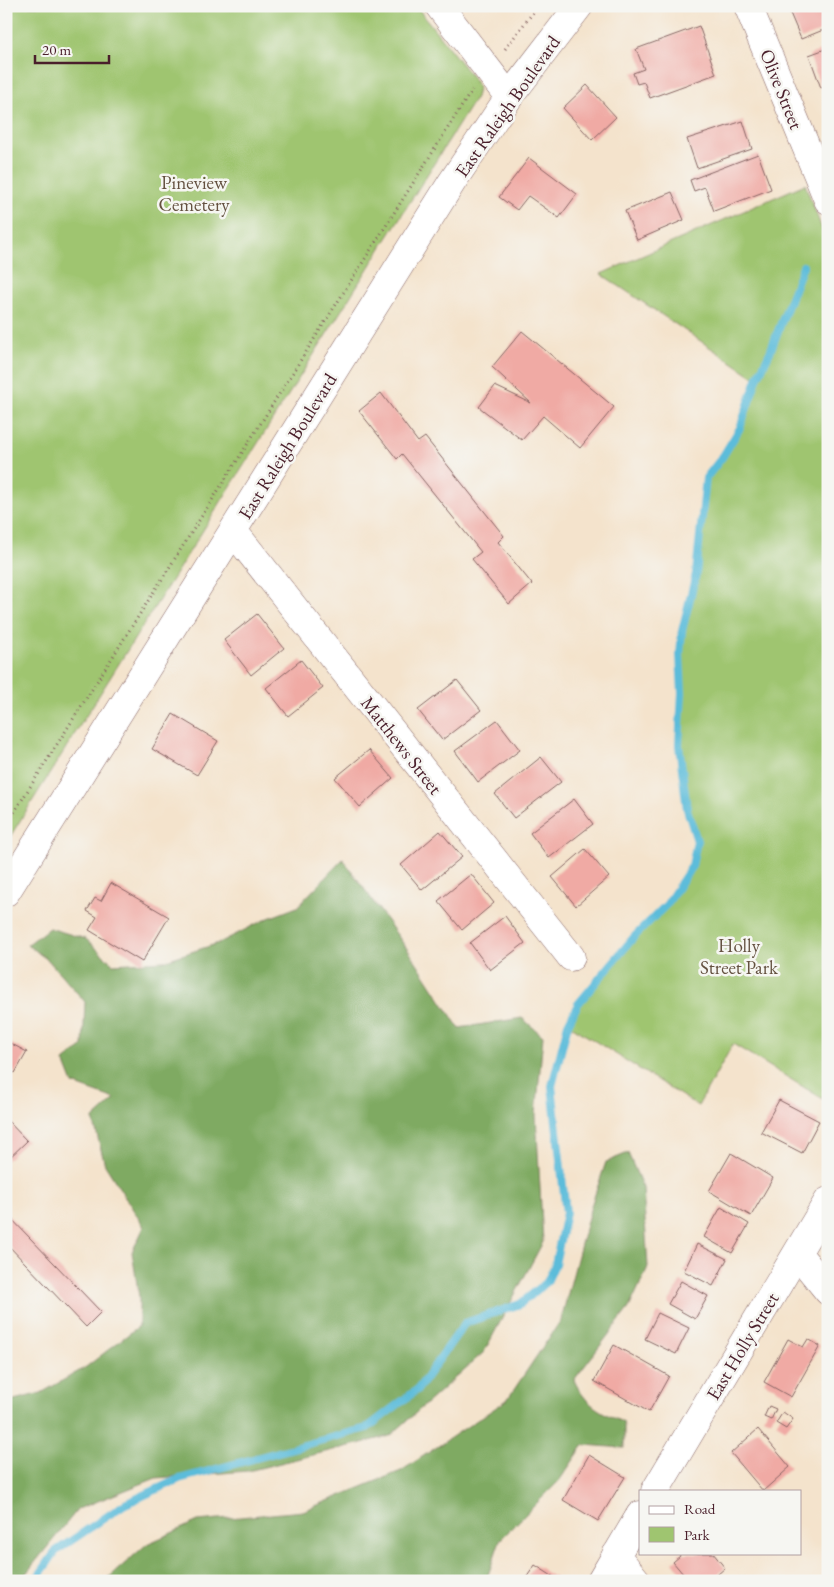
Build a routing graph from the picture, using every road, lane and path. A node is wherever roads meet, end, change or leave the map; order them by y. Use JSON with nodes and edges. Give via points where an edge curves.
{"nodes":[{"id":1,"x":439,"y":6,"type":"edge"},
{"id":2,"x":538,"y":6,"type":"edge"},
{"id":3,"x":579,"y":6,"type":"edge"},
{"id":4,"x":748,"y":6,"type":"edge"},
{"id":5,"x":504,"y":50,"type":"dead end"},
{"id":6,"x":472,"y":90,"type":"dead end"},
{"id":7,"x":510,"y":97,"type":"junction"},
{"id":8,"x":828,"y":200,"type":"edge"},
{"id":9,"x":234,"y":532,"type":"junction"},
{"id":10,"x":6,"y":825,"type":"edge"},
{"id":11,"x":8,"y":886,"type":"edge"},
{"id":12,"x":571,"y":957,"type":"dead end"},
{"id":13,"x":828,"y":1201,"type":"edge"},
{"id":14,"x":798,"y":1254,"type":"junction"},
{"id":15,"x":828,"y":1291,"type":"edge"},
{"id":16,"x":656,"y":1490,"type":"edge"},
{"id":17,"x":639,"y":1518,"type":"edge"},
{"id":18,"x":616,"y":1555,"type":"junction"},
{"id":19,"x":600,"y":1581,"type":"edge"},
{"id":20,"x":637,"y":1581,"type":"edge"}],
"edges":[{"from":1,"to":7,"type":"street"},
{"from":2,"to":5,"type":"path"},
{"from":3,"to":7,"type":"street","name":"East Raleigh Boulevard"},
{"from":4,"to":8,"type":"street","name":"Olive Street"},
{"from":6,"to":10,"type":"path"},
{"from":7,"to":9,"type":"street","name":"East Raleigh Boulevard","via":[[420,233]]},
{"from":9,"to":11,"type":"street","name":"East Raleigh Boulevard"},
{"from":9,"to":12,"type":"street","name":"Matthews Street"},
{"from":13,"to":14,"type":"street","name":"East Holly Street"},
{"from":14,"to":15,"type":"street"},
{"from":14,"to":16,"type":"street","name":"East Holly Street"},
{"from":17,"to":18,"type":"street"},
{"from":18,"to":19,"type":"street"},
{"from":18,"to":20,"type":"street"}]}
